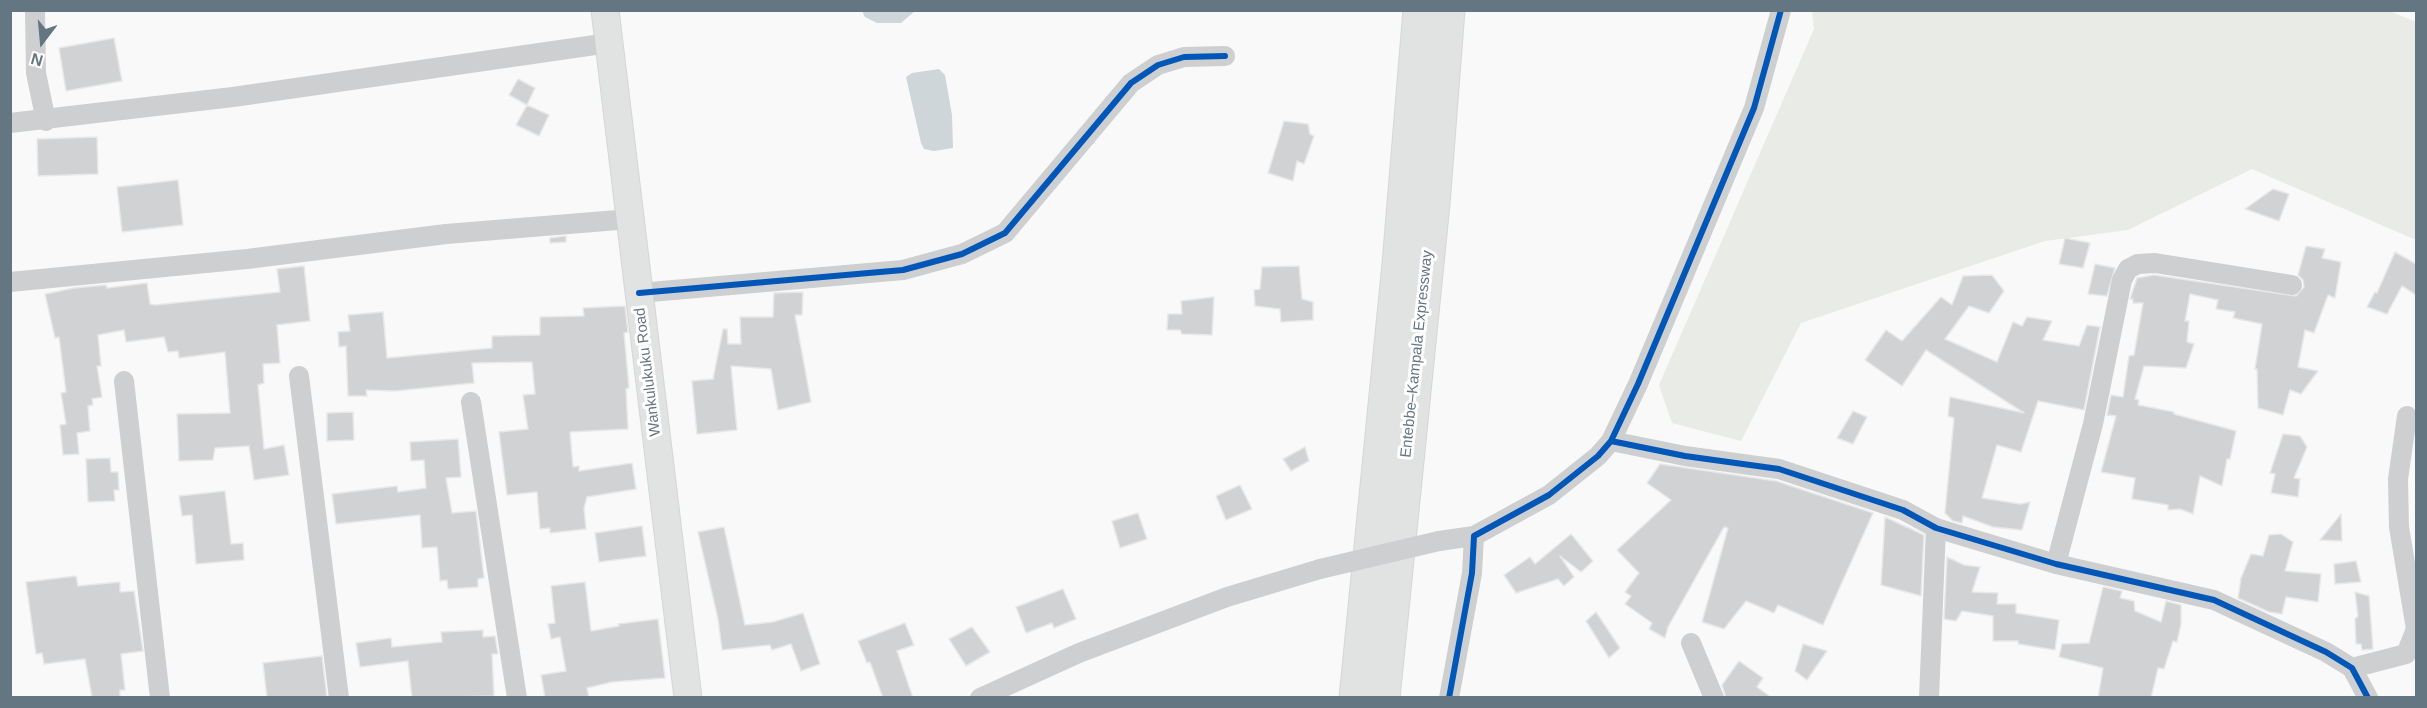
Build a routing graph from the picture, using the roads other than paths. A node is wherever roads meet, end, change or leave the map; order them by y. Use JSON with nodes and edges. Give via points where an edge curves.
{"nodes":[{"id":1,"x":35,"y":10,"type":"edge"},
{"id":2,"x":605,"y":10,"type":"edge"},
{"id":3,"x":1420,"y":10,"type":"edge"},
{"id":4,"x":1448,"y":10,"type":"edge"},
{"id":5,"x":1781,"y":10,"type":"edge"},
{"id":6,"x":609,"y":43,"type":"junction"},
{"id":7,"x":1225,"y":56,"type":"dead end"},
{"id":8,"x":46,"y":121,"type":"junction"},
{"id":9,"x":10,"y":123,"type":"edge"},
{"id":10,"x":630,"y":219,"type":"junction"},
{"id":11,"x":10,"y":282,"type":"edge"},
{"id":12,"x":2292,"y":285,"type":"dead end"},
{"id":13,"x":639,"y":293,"type":"junction"},
{"id":14,"x":299,"y":376,"type":"dead end"},
{"id":15,"x":124,"y":381,"type":"dead end"},
{"id":16,"x":471,"y":402,"type":"dead end"},
{"id":17,"x":2406,"y":416,"type":"dead end"},
{"id":18,"x":1611,"y":441,"type":"junction"},
{"id":19,"x":1936,"y":528,"type":"junction"},
{"id":20,"x":1474,"y":536,"type":"junction"},
{"id":21,"x":2056,"y":564,"type":"junction"},
{"id":22,"x":1691,"y":643,"type":"dead end"},
{"id":23,"x":2352,"y":668,"type":"junction"},
{"id":24,"x":160,"y":698,"type":"edge"},
{"id":25,"x":339,"y":698,"type":"edge"},
{"id":26,"x":518,"y":698,"type":"edge"},
{"id":27,"x":688,"y":698,"type":"edge"},
{"id":28,"x":980,"y":698,"type":"edge"},
{"id":29,"x":1356,"y":698,"type":"edge"},
{"id":30,"x":1383,"y":698,"type":"edge"},
{"id":31,"x":1449,"y":698,"type":"edge"},
{"id":32,"x":1714,"y":698,"type":"edge"},
{"id":33,"x":1929,"y":698,"type":"edge"},
{"id":34,"x":2368,"y":698,"type":"edge"}],
"edges":[{"from":1,"to":8,"type":"street","via":[[36,73]]},
{"from":2,"to":6,"type":"main road","name":"Wankulukuku Road"},
{"from":3,"to":29,"type":"highway","name":"Entebbe–Kampala Expressway"},
{"from":4,"to":30,"type":"highway","name":"Entebbe–Kampala Expressway","via":[[1433,204]]},
{"from":5,"to":18,"type":"street","via":[[1754,108]]},
{"from":6,"to":8,"type":"street"},
{"from":6,"to":10,"type":"main road","name":"Wankulukuku Road"},
{"from":7,"to":13,"type":"street","via":[[1175,60],[1158,65],[1131,83],[1005,233],[962,254],[903,270]]},
{"from":8,"to":9,"type":"street"},
{"from":10,"to":11,"type":"street","via":[[446,234],[247,259]]},
{"from":10,"to":13,"type":"main road","name":"Wankulukuku Road"},
{"from":12,"to":21,"type":"street","via":[[2155,263],[2128,268]]},
{"from":13,"to":27,"type":"main road","name":"Wankulukuku Road"},
{"from":14,"to":25,"type":"street"},
{"from":15,"to":24,"type":"street"},
{"from":16,"to":26,"type":"street"},
{"from":17,"to":23,"type":"street","via":[[2398,479],[2399,527],[2416,629],[2406,654]]},
{"from":18,"to":19,"type":"street","via":[[1779,469],[1903,510]]},
{"from":18,"to":20,"type":"street","via":[[1549,495]]},
{"from":19,"to":21,"type":"street"},
{"from":19,"to":33,"type":"street"},
{"from":20,"to":28,"type":"street","bridge":true,"via":[[1320,569],[1227,597],[1079,653]]},
{"from":20,"to":31,"type":"street","via":[[1472,573]]},
{"from":21,"to":23,"type":"street","via":[[2214,600]]},
{"from":22,"to":32,"type":"street"},
{"from":23,"to":34,"type":"street"}]}
